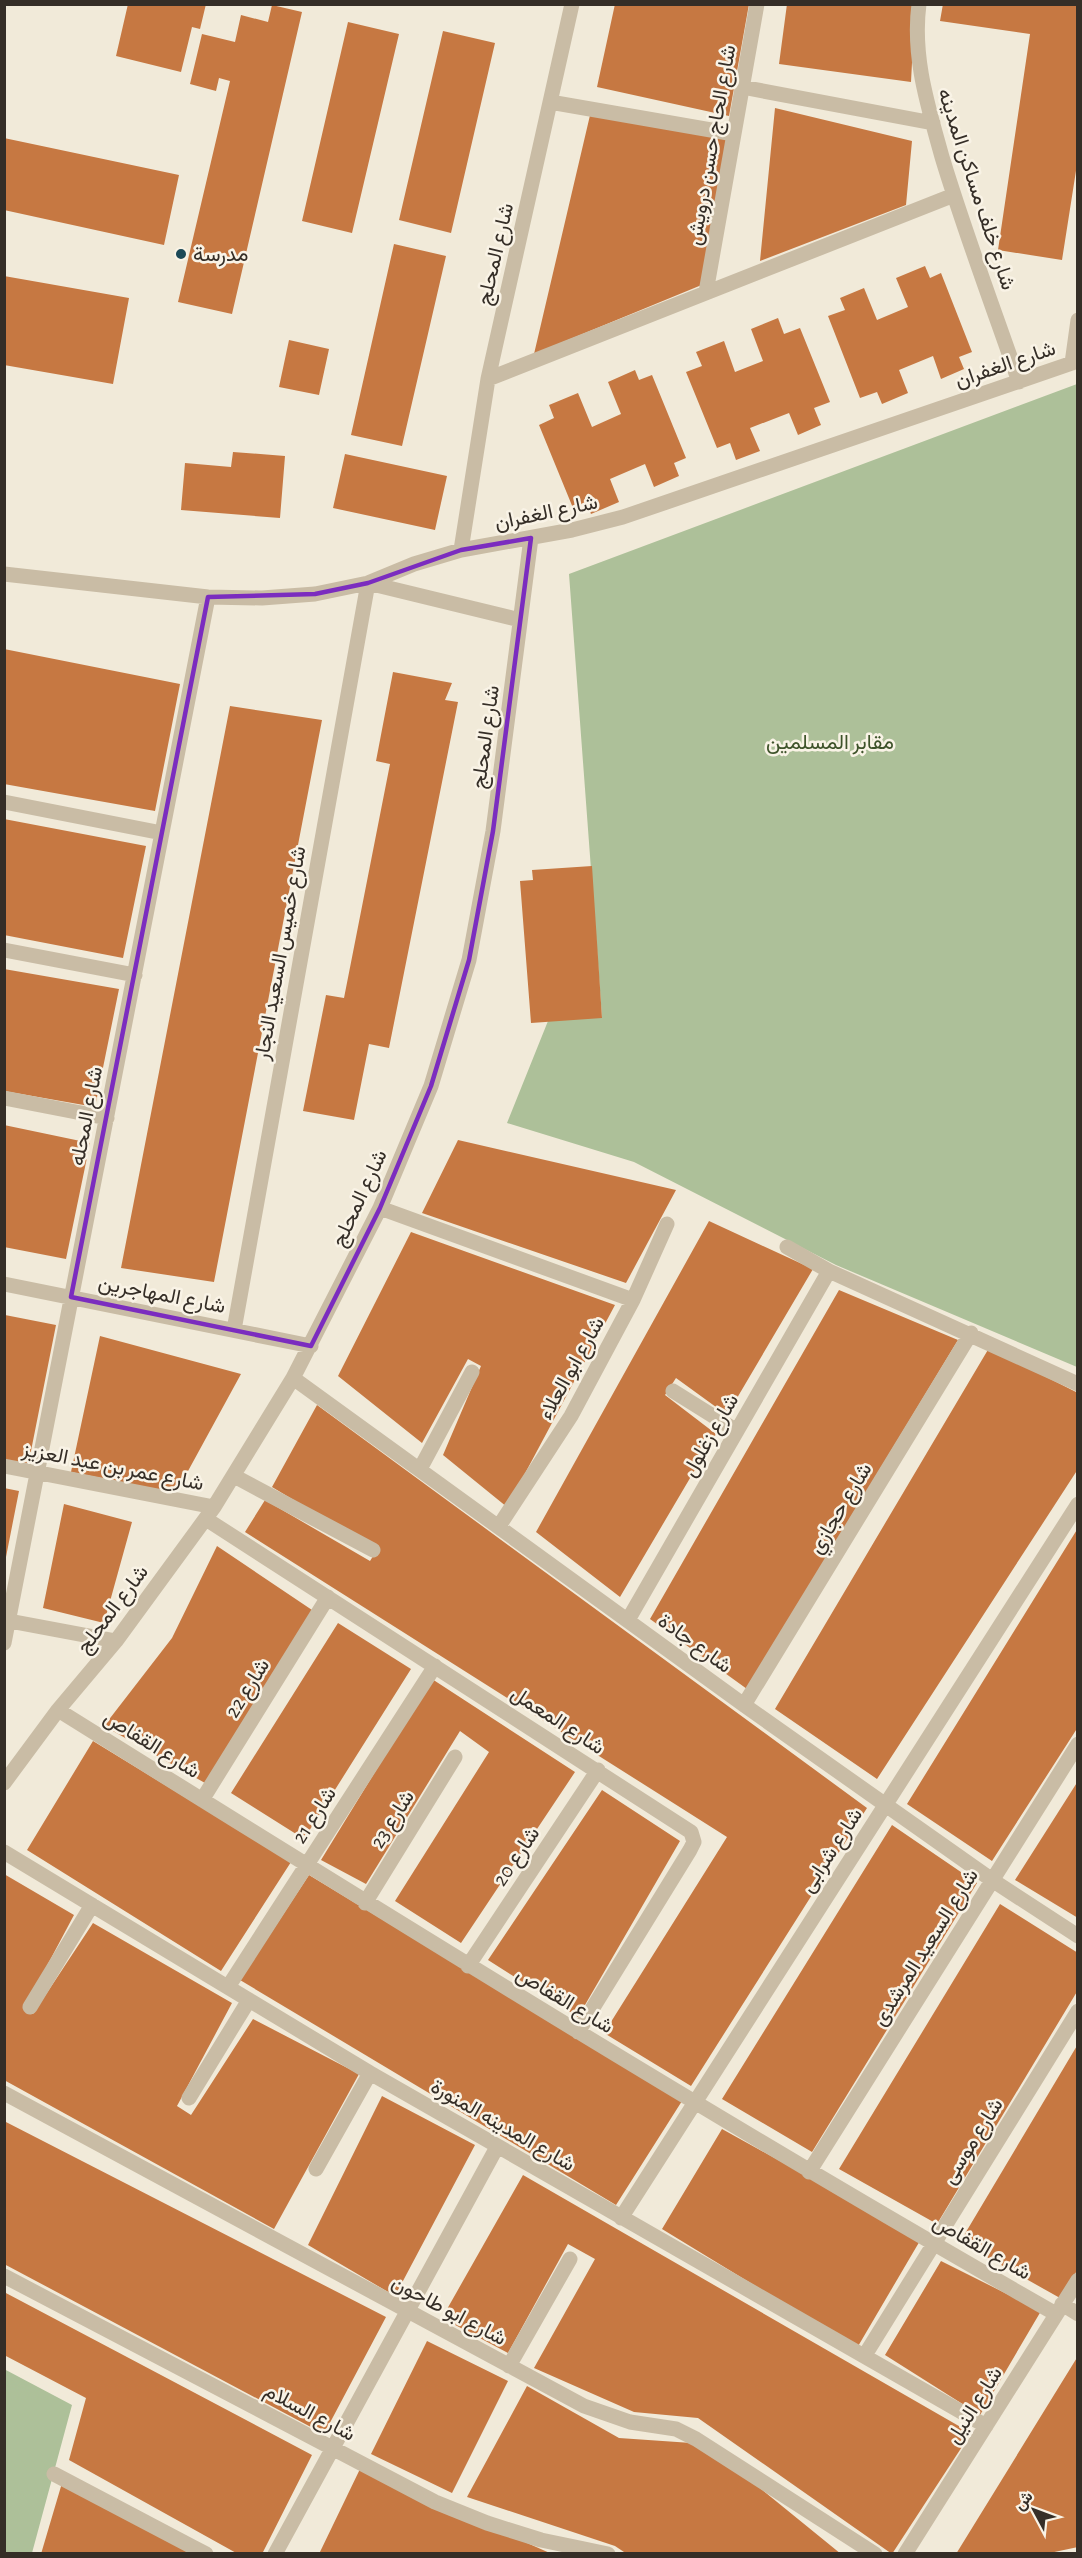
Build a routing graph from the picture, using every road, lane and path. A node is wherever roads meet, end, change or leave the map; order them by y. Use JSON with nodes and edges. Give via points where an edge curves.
{"nodes":[{"id":1,"x":572,"y":4,"type":"edge"},
{"id":2,"x":757,"y":4,"type":"edge"},
{"id":3,"x":919,"y":4,"type":"edge"},
{"id":4,"x":742,"y":87,"type":"junction"},
{"id":5,"x":550,"y":102,"type":"junction"},
{"id":6,"x":933,"y":123,"type":"junction"},
{"id":7,"x":734,"y":134,"type":"junction"},
{"id":8,"x":954,"y":195,"type":"junction"},
{"id":9,"x":706,"y":292,"type":"junction"},
{"id":10,"x":1077,"y":321,"type":"edge"},
{"id":11,"x":1075,"y":362,"type":"edge"},
{"id":12,"x":488,"y":379,"type":"junction"},
{"id":13,"x":1019,"y":382,"type":"junction"},
{"id":14,"x":531,"y":538,"type":"junction"},
{"id":15,"x":461,"y":550,"type":"junction"},
{"id":16,"x":4,"y":574,"type":"edge"},
{"id":17,"x":368,"y":582,"type":"junction"},
{"id":18,"x":207,"y":597,"type":"junction"},
{"id":19,"x":520,"y":621,"type":"junction"},
{"id":20,"x":4,"y":802,"type":"edge"},
{"id":21,"x":162,"y":832,"type":"junction"},
{"id":22,"x":4,"y":950,"type":"edge"},
{"id":23,"x":135,"y":975,"type":"junction"},
{"id":24,"x":4,"y":1098,"type":"edge"},
{"id":25,"x":107,"y":1118,"type":"junction"},
{"id":26,"x":380,"y":1208,"type":"junction"},
{"id":27,"x":667,"y":1224,"type":"dead end"},
{"id":28,"x":787,"y":1247,"type":"dead end"},
{"id":29,"x":829,"y":1271,"type":"junction"},
{"id":30,"x":4,"y":1284,"type":"edge"},
{"id":31,"x":71,"y":1297,"type":"junction"},
{"id":32,"x":633,"y":1300,"type":"junction"},
{"id":33,"x":234,"y":1330,"type":"junction"},
{"id":34,"x":971,"y":1333,"type":"junction"},
{"id":35,"x":311,"y":1346,"type":"junction"},
{"id":36,"x":472,"y":1372,"type":"dead end"},
{"id":37,"x":293,"y":1378,"type":"junction"},
{"id":38,"x":1077,"y":1383,"type":"edge"},
{"id":39,"x":673,"y":1391,"type":"dead end"},
{"id":40,"x":737,"y":1431,"type":"junction"},
{"id":41,"x":4,"y":1466,"type":"edge"},
{"id":42,"x":420,"y":1469,"type":"junction"},
{"id":43,"x":37,"y":1472,"type":"junction"},
{"id":44,"x":234,"y":1476,"type":"junction"},
{"id":45,"x":1077,"y":1504,"type":"edge"},
{"id":46,"x":210,"y":1513,"type":"junction"},
{"id":47,"x":499,"y":1526,"type":"junction"},
{"id":48,"x":373,"y":1550,"type":"dead end"},
{"id":49,"x":328,"y":1597,"type":"junction"},
{"id":50,"x":6,"y":1620,"type":"edge"},
{"id":51,"x":628,"y":1620,"type":"junction"},
{"id":52,"x":116,"y":1641,"type":"junction"},
{"id":53,"x":4,"y":1642,"type":"edge"},
{"id":54,"x":435,"y":1666,"type":"junction"},
{"id":55,"x":744,"y":1705,"type":"junction"},
{"id":56,"x":58,"y":1710,"type":"junction"},
{"id":57,"x":1077,"y":1744,"type":"edge"},
{"id":58,"x":456,"y":1757,"type":"dead end"},
{"id":59,"x":10,"y":1766,"type":"edge"},
{"id":60,"x":598,"y":1770,"type":"junction"},
{"id":61,"x":4,"y":1783,"type":"edge"},
{"id":62,"x":202,"y":1800,"type":"junction"},
{"id":63,"x":885,"y":1805,"type":"junction"},
{"id":64,"x":4,"y":1852,"type":"edge"},
{"id":65,"x":307,"y":1866,"type":"junction"},
{"id":66,"x":992,"y":1880,"type":"junction"},
{"id":67,"x":365,"y":1903,"type":"junction"},
{"id":68,"x":92,"y":1905,"type":"junction"},
{"id":69,"x":1077,"y":1936,"type":"edge"},
{"id":70,"x":468,"y":1966,"type":"junction"},
{"id":71,"x":228,"y":1987,"type":"junction"},
{"id":72,"x":249,"y":2000,"type":"junction"},
{"id":73,"x":30,"y":2007,"type":"dead end"},
{"id":74,"x":1077,"y":2011,"type":"edge"},
{"id":75,"x":578,"y":2032,"type":"junction"},
{"id":76,"x":370,"y":2073,"type":"junction"},
{"id":77,"x":4,"y":2093,"type":"edge"},
{"id":78,"x":189,"y":2098,"type":"dead end"},
{"id":79,"x":694,"y":2103,"type":"junction"},
{"id":80,"x":497,"y":2147,"type":"junction"},
{"id":81,"x":316,"y":2169,"type":"dead end"},
{"id":82,"x":809,"y":2172,"type":"junction"},
{"id":83,"x":621,"y":2218,"type":"junction"},
{"id":84,"x":933,"y":2244,"type":"junction"},
{"id":85,"x":570,"y":2259,"type":"dead end"},
{"id":86,"x":4,"y":2276,"type":"edge"},
{"id":87,"x":1077,"y":2280,"type":"edge"},
{"id":88,"x":1059,"y":2309,"type":"junction"},
{"id":89,"x":407,"y":2312,"type":"junction"},
{"id":90,"x":1077,"y":2314,"type":"edge"},
{"id":91,"x":865,"y":2355,"type":"junction"},
{"id":92,"x":509,"y":2366,"type":"junction"},
{"id":93,"x":986,"y":2426,"type":"junction"},
{"id":94,"x":333,"y":2448,"type":"junction"},
{"id":95,"x":54,"y":2474,"type":"dead end"},
{"id":96,"x":206,"y":2553,"type":"edge"},
{"id":97,"x":275,"y":2553,"type":"edge"},
{"id":98,"x":608,"y":2553,"type":"edge"},
{"id":99,"x":875,"y":2553,"type":"edge"},
{"id":100,"x":905,"y":2553,"type":"edge"}],
"edges":[{"from":1,"to":5,"type":"street","name":"شارع المحلج"},
{"from":2,"to":4,"type":"street","name":"شارع الحاج حسن درويش"},
{"from":3,"to":6,"type":"street","name":"شارع خلف مساكن المدينه","via":[[917,57]]},
{"from":4,"to":6,"type":"street"},
{"from":4,"to":7,"type":"street","name":"شارع الحاج حسن درويش"},
{"from":5,"to":7,"type":"street"},
{"from":5,"to":12,"type":"street","name":"شارع المحلج"},
{"from":6,"to":8,"type":"street","name":"شارع خلف مساكن المدينه"},
{"from":7,"to":9,"type":"street","name":"شارع الحاج حسن درويش"},
{"from":8,"to":9,"type":"street"},
{"from":8,"to":13,"type":"street","name":"شارع خلف مساكن المدينه"},
{"from":9,"to":12,"type":"street"},
{"from":10,"to":11,"type":"street"},
{"from":11,"to":13,"type":"street","name":"شارع الغفران"},
{"from":12,"to":15,"type":"street","name":"شارع المحلج"},
{"from":13,"to":14,"type":"street","name":"شارع الغفران","via":[[624,517]]},
{"from":14,"to":15,"type":"street","name":"شارع الغفران"},
{"from":14,"to":19,"type":"street","name":"شارع المحلج"},
{"from":15,"to":17,"type":"street","name":"شارع الغفران"},
{"from":16,"to":18,"type":"street","name":"شارع الغفران"},
{"from":17,"to":18,"type":"street","name":"شارع الغفران","via":[[304,595]]},
{"from":17,"to":19,"type":"street"},
{"from":17,"to":33,"type":"street","name":"شارع خميس السعيد النجار"},
{"from":18,"to":21,"type":"street","name":"شارع المحله"},
{"from":19,"to":26,"type":"street","name":"شارع المحلج","via":[[493,831],[469,960],[430,1086]]},
{"from":20,"to":21,"type":"street"},
{"from":21,"to":23,"type":"street","name":"شارع المحله"},
{"from":22,"to":23,"type":"street"},
{"from":23,"to":25,"type":"street","name":"شارع المحله"},
{"from":24,"to":25,"type":"street"},
{"from":25,"to":31,"type":"street","name":"شارع المحله"},
{"from":26,"to":32,"type":"street"},
{"from":26,"to":35,"type":"street","name":"شارع المحلج"},
{"from":27,"to":32,"type":"street","name":"شارع ابو العلاء"},
{"from":28,"to":29,"type":"street"},
{"from":29,"to":34,"type":"street"},
{"from":29,"to":40,"type":"street","name":"شارع زغلول"},
{"from":30,"to":31,"type":"street","name":"شارع المهاجرين"},
{"from":31,"to":33,"type":"street","name":"شارع المهاجرين"},
{"from":31,"to":43,"type":"street","name":"شارع المحله"},
{"from":32,"to":47,"type":"street","name":"شارع ابو العلاء","via":[[571,1416]]},
{"from":33,"to":35,"type":"street","name":"شارع المهاجرين"},
{"from":34,"to":38,"type":"street"},
{"from":34,"to":55,"type":"street","name":"شارع حجازي"},
{"from":35,"to":37,"type":"street","name":"شارع المحلج"},
{"from":36,"to":42,"type":"street"},
{"from":37,"to":42,"type":"street","name":"شارع جادة"},
{"from":37,"to":44,"type":"street","name":"شارع المحلج"},
{"from":39,"to":40,"type":"street"},
{"from":40,"to":51,"type":"street","name":"شارع زغلول"},
{"from":41,"to":43,"type":"street","name":"شارع عمر بن عبد العزيز"},
{"from":42,"to":47,"type":"street","name":"شارع جادة"},
{"from":43,"to":46,"type":"street","name":"شارع عمر بن عبد العزيز"},
{"from":43,"to":50,"type":"street","name":"شارع المحله"},
{"from":44,"to":46,"type":"street","name":"شارع المحلج"},
{"from":44,"to":48,"type":"street"},
{"from":45,"to":63,"type":"street","name":"شارع شرابى"},
{"from":46,"to":49,"type":"street","name":"شارع المعمل"},
{"from":46,"to":52,"type":"street","name":"شارع المحلج"},
{"from":47,"to":51,"type":"street","name":"شارع جادة"},
{"from":49,"to":54,"type":"street","name":"شارع المعمل"},
{"from":49,"to":62,"type":"street","name":"شارع 22"},
{"from":50,"to":52,"type":"street"},
{"from":50,"to":53,"type":"street","name":"شارع المحله"},
{"from":51,"to":55,"type":"street","name":"شارع جادة"},
{"from":52,"to":56,"type":"street","name":"شارع المحلج"},
{"from":54,"to":60,"type":"street","name":"شارع المعمل"},
{"from":54,"to":65,"type":"street","name":"شارع 21"},
{"from":55,"to":63,"type":"street","name":"شارع جادة"},
{"from":56,"to":59,"type":"street","name":"شارع المحلج"},
{"from":56,"to":62,"type":"street","name":"شارع القفاص"},
{"from":57,"to":66,"type":"street","name":"شارع السعيد المرشدى"},
{"from":58,"to":67,"type":"street","name":"شارع 23"},
{"from":59,"to":61,"type":"street","name":"شارع المحلج"},
{"from":60,"to":70,"type":"street","name":"شارع 20"},
{"from":60,"to":75,"type":"street","name":"شارع المعمل","via":[[685,1826],[692,1832],[694,1842]]},
{"from":62,"to":65,"type":"street","name":"شارع القفاص"},
{"from":63,"to":66,"type":"street","name":"شارع جادة"},
{"from":63,"to":79,"type":"street","name":"شارع شرابى"},
{"from":64,"to":68,"type":"street","name":"شارع المدينه المنورة"},
{"from":65,"to":67,"type":"street","name":"شارع القفاص"},
{"from":65,"to":71,"type":"street","name":"شارع 21"},
{"from":66,"to":69,"type":"street","name":"شارع جادة"},
{"from":66,"to":82,"type":"street","name":"شارع السعيد المرشدى"},
{"from":67,"to":70,"type":"street","name":"شارع القفاص"},
{"from":68,"to":71,"type":"street","name":"شارع المدينه المنورة"},
{"from":68,"to":73,"type":"street"},
{"from":70,"to":75,"type":"street","name":"شارع القفاص"},
{"from":71,"to":72,"type":"street","name":"شارع المدينه المنورة"},
{"from":72,"to":76,"type":"street","name":"شارع المدينه المنورة"},
{"from":72,"to":78,"type":"street"},
{"from":74,"to":84,"type":"street","name":"شارع موسى"},
{"from":75,"to":79,"type":"street","name":"شارع القفاص"},
{"from":76,"to":80,"type":"street","name":"شارع المدينه المنورة"},
{"from":76,"to":81,"type":"street"},
{"from":77,"to":89,"type":"street","name":"شارع ابو طاحون"},
{"from":79,"to":82,"type":"street","name":"شارع القفاص"},
{"from":79,"to":83,"type":"street","name":"شارع شرابى"},
{"from":80,"to":83,"type":"street","name":"شارع المدينه المنورة"},
{"from":80,"to":89,"type":"street"},
{"from":82,"to":84,"type":"street","name":"شارع القفاص"},
{"from":83,"to":91,"type":"street","name":"شارع المدينه المنورة"},
{"from":84,"to":88,"type":"street","name":"شارع القفاص"},
{"from":84,"to":91,"type":"street","name":"شارع موسى"},
{"from":85,"to":92,"type":"street"},
{"from":86,"to":94,"type":"street","name":"شارع السلام"},
{"from":87,"to":88,"type":"street","name":"شارع النيل"},
{"from":88,"to":90,"type":"street","name":"شارع القفاص"},
{"from":88,"to":93,"type":"street","name":"شارع النيل"},
{"from":89,"to":92,"type":"street","name":"شارع ابو طاحون"},
{"from":89,"to":94,"type":"street"},
{"from":91,"to":93,"type":"street","name":"شارع المدينه المنورة"},
{"from":92,"to":99,"type":"street","name":"شارع ابو طاحون","via":[[607,2416],[676,2429],[696,2439]]},
{"from":93,"to":100,"type":"street","name":"شارع النيل"},
{"from":94,"to":97,"type":"street"},
{"from":94,"to":98,"type":"street","name":"شارع السلام","via":[[435,2502],[487,2523],[541,2540]]},
{"from":95,"to":96,"type":"street"}]}
